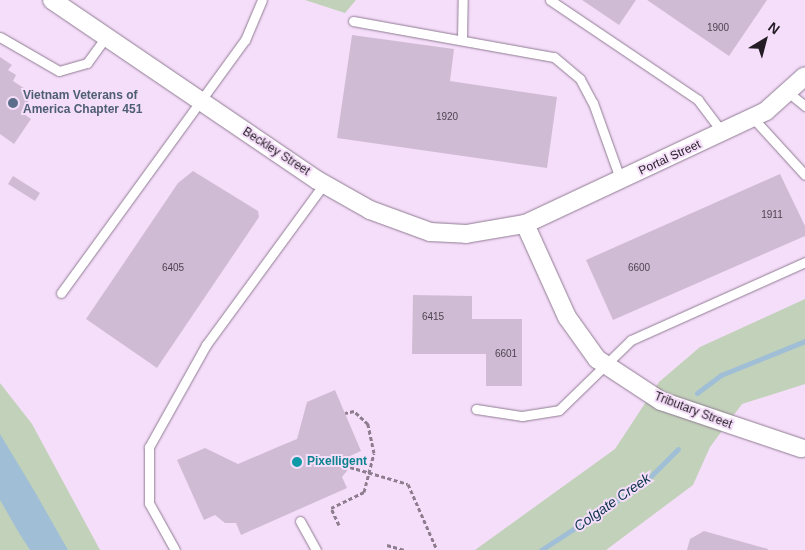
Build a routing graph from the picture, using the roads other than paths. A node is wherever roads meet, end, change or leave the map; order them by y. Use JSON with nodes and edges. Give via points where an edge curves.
{"nodes":[{"id":1,"x":52,"y":0,"type":"edge"},
{"id":2,"x":262,"y":0,"type":"edge"},
{"id":3,"x":463,"y":0,"type":"edge"},
{"id":4,"x":550,"y":0,"type":"edge"},
{"id":5,"x":353,"y":21,"type":"dead end"},
{"id":6,"x":0,"y":37,"type":"edge"},
{"id":7,"x":106,"y":37,"type":"junction"},
{"id":8,"x":462,"y":39,"type":"junction"},
{"id":9,"x":799,"y":86,"type":"edge"},
{"id":10,"x":200,"y":102,"type":"junction"},
{"id":11,"x":805,"y":106,"type":"edge"},
{"id":12,"x":753,"y":118,"type":"junction"},
{"id":13,"x":723,"y":134,"type":"junction"},
{"id":14,"x":805,"y":175,"type":"edge"},
{"id":15,"x":621,"y":181,"type":"junction"},
{"id":16,"x":324,"y":184,"type":"junction"},
{"id":17,"x":525,"y":224,"type":"junction"},
{"id":18,"x":805,"y":262,"type":"edge"},
{"id":19,"x":61,"y":293,"type":"dead end"},
{"id":20,"x":603,"y":364,"type":"junction"},
{"id":21,"x":476,"y":409,"type":"dead end"},
{"id":22,"x":803,"y":450,"type":"edge"},
{"id":23,"x":300,"y":521,"type":"dead end"},
{"id":24,"x":175,"y":550,"type":"edge"},
{"id":25,"x":316,"y":550,"type":"edge"}],
"edges":[{"from":1,"to":7,"type":"street","name":"Beckley Street"},
{"from":2,"to":10,"type":"lane","via":[[245,40]]},
{"from":3,"to":8,"type":"lane"},
{"from":4,"to":13,"type":"lane","via":[[698,100]]},
{"from":5,"to":8,"type":"lane"},
{"from":6,"to":7,"type":"lane","via":[[59,72],[87,63]]},
{"from":7,"to":10,"type":"street","name":"Beckley Street"},
{"from":8,"to":15,"type":"lane","via":[[538,51],[568,67],[593,103]]},
{"from":9,"to":11,"type":"lane"},
{"from":9,"to":12,"type":"street","name":"Portal Street"},
{"from":10,"to":16,"type":"street","name":"Beckley Street"},
{"from":10,"to":19,"type":"lane"},
{"from":12,"to":13,"type":"street","name":"Portal Street"},
{"from":12,"to":14,"type":"lane"},
{"from":13,"to":15,"type":"street","name":"Portal Street"},
{"from":15,"to":17,"type":"street","name":"Portal Street"},
{"from":16,"to":17,"type":"street","name":"Beckley Street","via":[[370,210],[430,232],[466,234]]},
{"from":16,"to":24,"type":"lane","via":[[206,345],[149,447],[149,503]]},
{"from":17,"to":20,"type":"street","name":"Tributary Street","via":[[567,317]]},
{"from":18,"to":20,"type":"lane","via":[[631,340]]},
{"from":20,"to":21,"type":"lane","via":[[559,410],[522,416]]},
{"from":20,"to":22,"type":"street","name":"Tributary Street","via":[[661,401]]},
{"from":23,"to":25,"type":"lane"}]}
